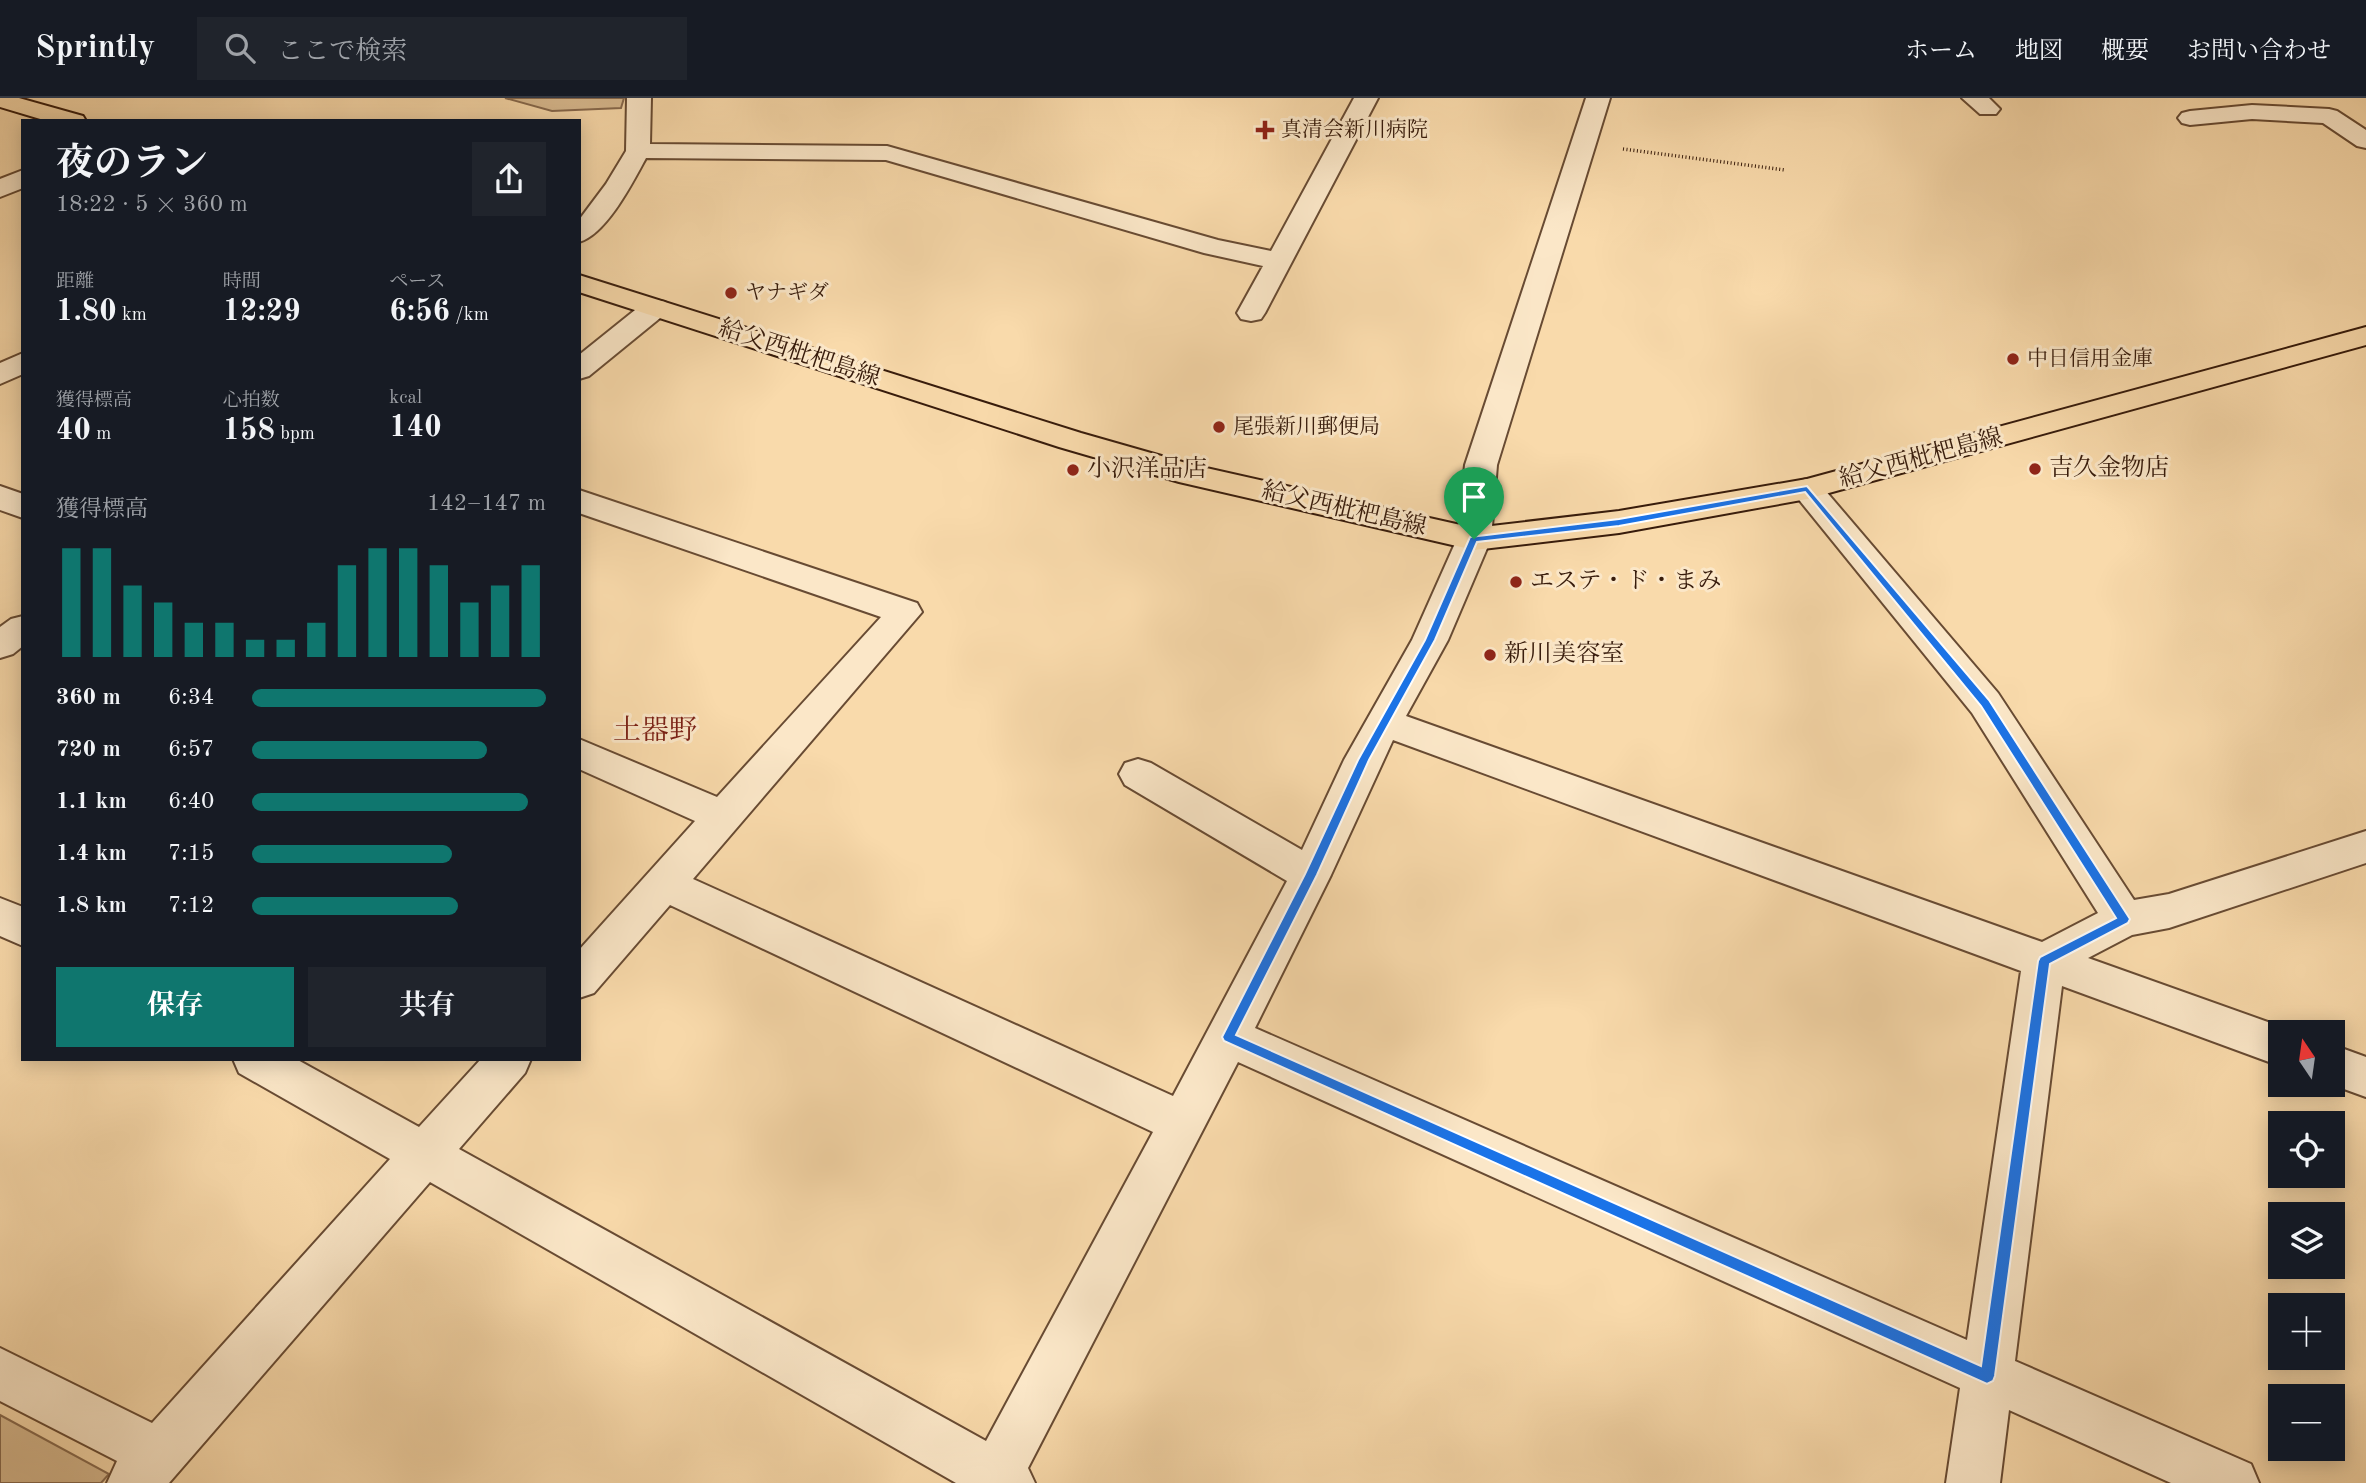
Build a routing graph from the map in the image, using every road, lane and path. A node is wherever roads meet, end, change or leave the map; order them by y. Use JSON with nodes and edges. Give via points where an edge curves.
{"nodes":[{"id":1,"x":639,"y":98,"type":"edge"},
{"id":2,"x":1366,"y":98,"type":"edge"},
{"id":3,"x":1598,"y":98,"type":"edge"},
{"id":4,"x":0,"y":100,"type":"edge"},
{"id":5,"x":2190,"y":118,"type":"dead end"},
{"id":6,"x":67,"y":119,"type":"edge"},
{"id":7,"x":2365,"y":139,"type":"edge"},
{"id":8,"x":1585,"y":143,"type":"junction"},
{"id":9,"x":638,"y":152,"type":"junction"},
{"id":10,"x":1785,"y":170,"type":"dead end"},
{"id":11,"x":21,"y":179,"type":"edge"},
{"id":12,"x":0,"y":189,"type":"edge"},
{"id":13,"x":581,"y":233,"type":"edge"},
{"id":14,"x":1279,"y":261,"type":"junction"},
{"id":15,"x":581,"y":284,"type":"edge"},
{"id":16,"x":655,"y":308,"type":"junction"},
{"id":17,"x":1251,"y":313,"type":"dead end"},
{"id":18,"x":2366,"y":336,"type":"edge"},
{"id":19,"x":21,"y":363,"type":"edge"},
{"id":20,"x":581,"y":368,"type":"edge"},
{"id":21,"x":0,"y":375,"type":"edge"},
{"id":22,"x":1807,"y":489,"type":"junction"},
{"id":23,"x":581,"y":502,"type":"edge"},
{"id":24,"x":1474,"y":539,"type":"junction"},
{"id":25,"x":21,"y":629,"type":"edge"},
{"id":26,"x":0,"y":645,"type":"edge"},
{"id":27,"x":1383,"y":722,"type":"junction"},
{"id":28,"x":581,"y":754,"type":"edge"},
{"id":29,"x":1138,"y":774,"type":"dead end"},
{"id":30,"x":724,"y":817,"type":"junction"},
{"id":31,"x":2366,"y":847,"type":"edge"},
{"id":32,"x":1311,"y":875,"type":"junction"},
{"id":33,"x":664,"y":884,"type":"junction"},
{"id":34,"x":0,"y":915,"type":"edge"},
{"id":35,"x":2124,"y":919,"type":"junction"},
{"id":36,"x":21,"y":927,"type":"edge"},
{"id":37,"x":2044,"y":961,"type":"junction"},
{"id":38,"x":581,"y":978,"type":"edge"},
{"id":39,"x":1228,"y":1037,"type":"junction"},
{"id":40,"x":2268,"y":1042,"type":"edge"},
{"id":41,"x":259,"y":1061,"type":"edge"},
{"id":42,"x":507,"y":1061,"type":"edge"},
{"id":43,"x":2345,"y":1069,"type":"edge"},
{"id":44,"x":2366,"y":1077,"type":"edge"},
{"id":45,"x":1183,"y":1123,"type":"junction"},
{"id":46,"x":424,"y":1154,"type":"junction"},
{"id":47,"x":0,"y":1374,"type":"edge"},
{"id":48,"x":1987,"y":1376,"type":"junction"},
{"id":49,"x":146,"y":1468,"type":"edge"},
{"id":50,"x":999,"y":1481,"type":"edge"},
{"id":51,"x":1973,"y":1483,"type":"edge"},
{"id":52,"x":2232,"y":1483,"type":"edge"}],
"edges":[{"from":1,"to":9,"type":"street"},
{"from":2,"to":14,"type":"street"},
{"from":3,"to":8,"type":"street"},
{"from":4,"to":6,"type":"main road"},
{"from":5,"to":7,"type":"street","via":[[2252,112],[2329,116]]},
{"from":8,"to":10,"type":"path"},
{"from":8,"to":24,"type":"street","via":[[1481,465]]},
{"from":9,"to":13,"type":"street"},
{"from":9,"to":14,"type":"street","via":[[887,153],[1213,247]]},
{"from":11,"to":12,"type":"street"},
{"from":14,"to":17,"type":"street"},
{"from":15,"to":16,"type":"main road","name":"給父西枇杷島線"},
{"from":16,"to":20,"type":"street"},
{"from":16,"to":24,"type":"main road","name":"給父西枇杷島線","via":[[1190,475]]},
{"from":18,"to":22,"type":"main road","name":"給父西枇杷島線"},
{"from":19,"to":21,"type":"street"},
{"from":22,"to":24,"type":"main road","name":"給父西枇杷島線","via":[[1619,522]]},
{"from":22,"to":35,"type":"street","via":[[1985,703]]},
{"from":23,"to":30,"type":"street","via":[[905,612]]},
{"from":24,"to":27,"type":"street","via":[[1430,640]]},
{"from":25,"to":26,"type":"street"},
{"from":27,"to":32,"type":"street"},
{"from":27,"to":37,"type":"street"},
{"from":28,"to":30,"type":"street"},
{"from":29,"to":32,"type":"street"},
{"from":30,"to":33,"type":"street"},
{"from":31,"to":35,"type":"street","via":[[2169,911]]},
{"from":32,"to":39,"type":"street"},
{"from":33,"to":38,"type":"street"},
{"from":33,"to":45,"type":"street"},
{"from":34,"to":36,"type":"street"},
{"from":35,"to":37,"type":"street"},
{"from":37,"to":40,"type":"street"},
{"from":37,"to":48,"type":"street"},
{"from":39,"to":45,"type":"street"},
{"from":39,"to":48,"type":"street"},
{"from":41,"to":46,"type":"street"},
{"from":42,"to":46,"type":"street"},
{"from":43,"to":44,"type":"street"},
{"from":45,"to":50,"type":"street"},
{"from":46,"to":49,"type":"street"},
{"from":46,"to":50,"type":"street"},
{"from":47,"to":49,"type":"street"},
{"from":48,"to":51,"type":"street"},
{"from":48,"to":52,"type":"street"}]}
